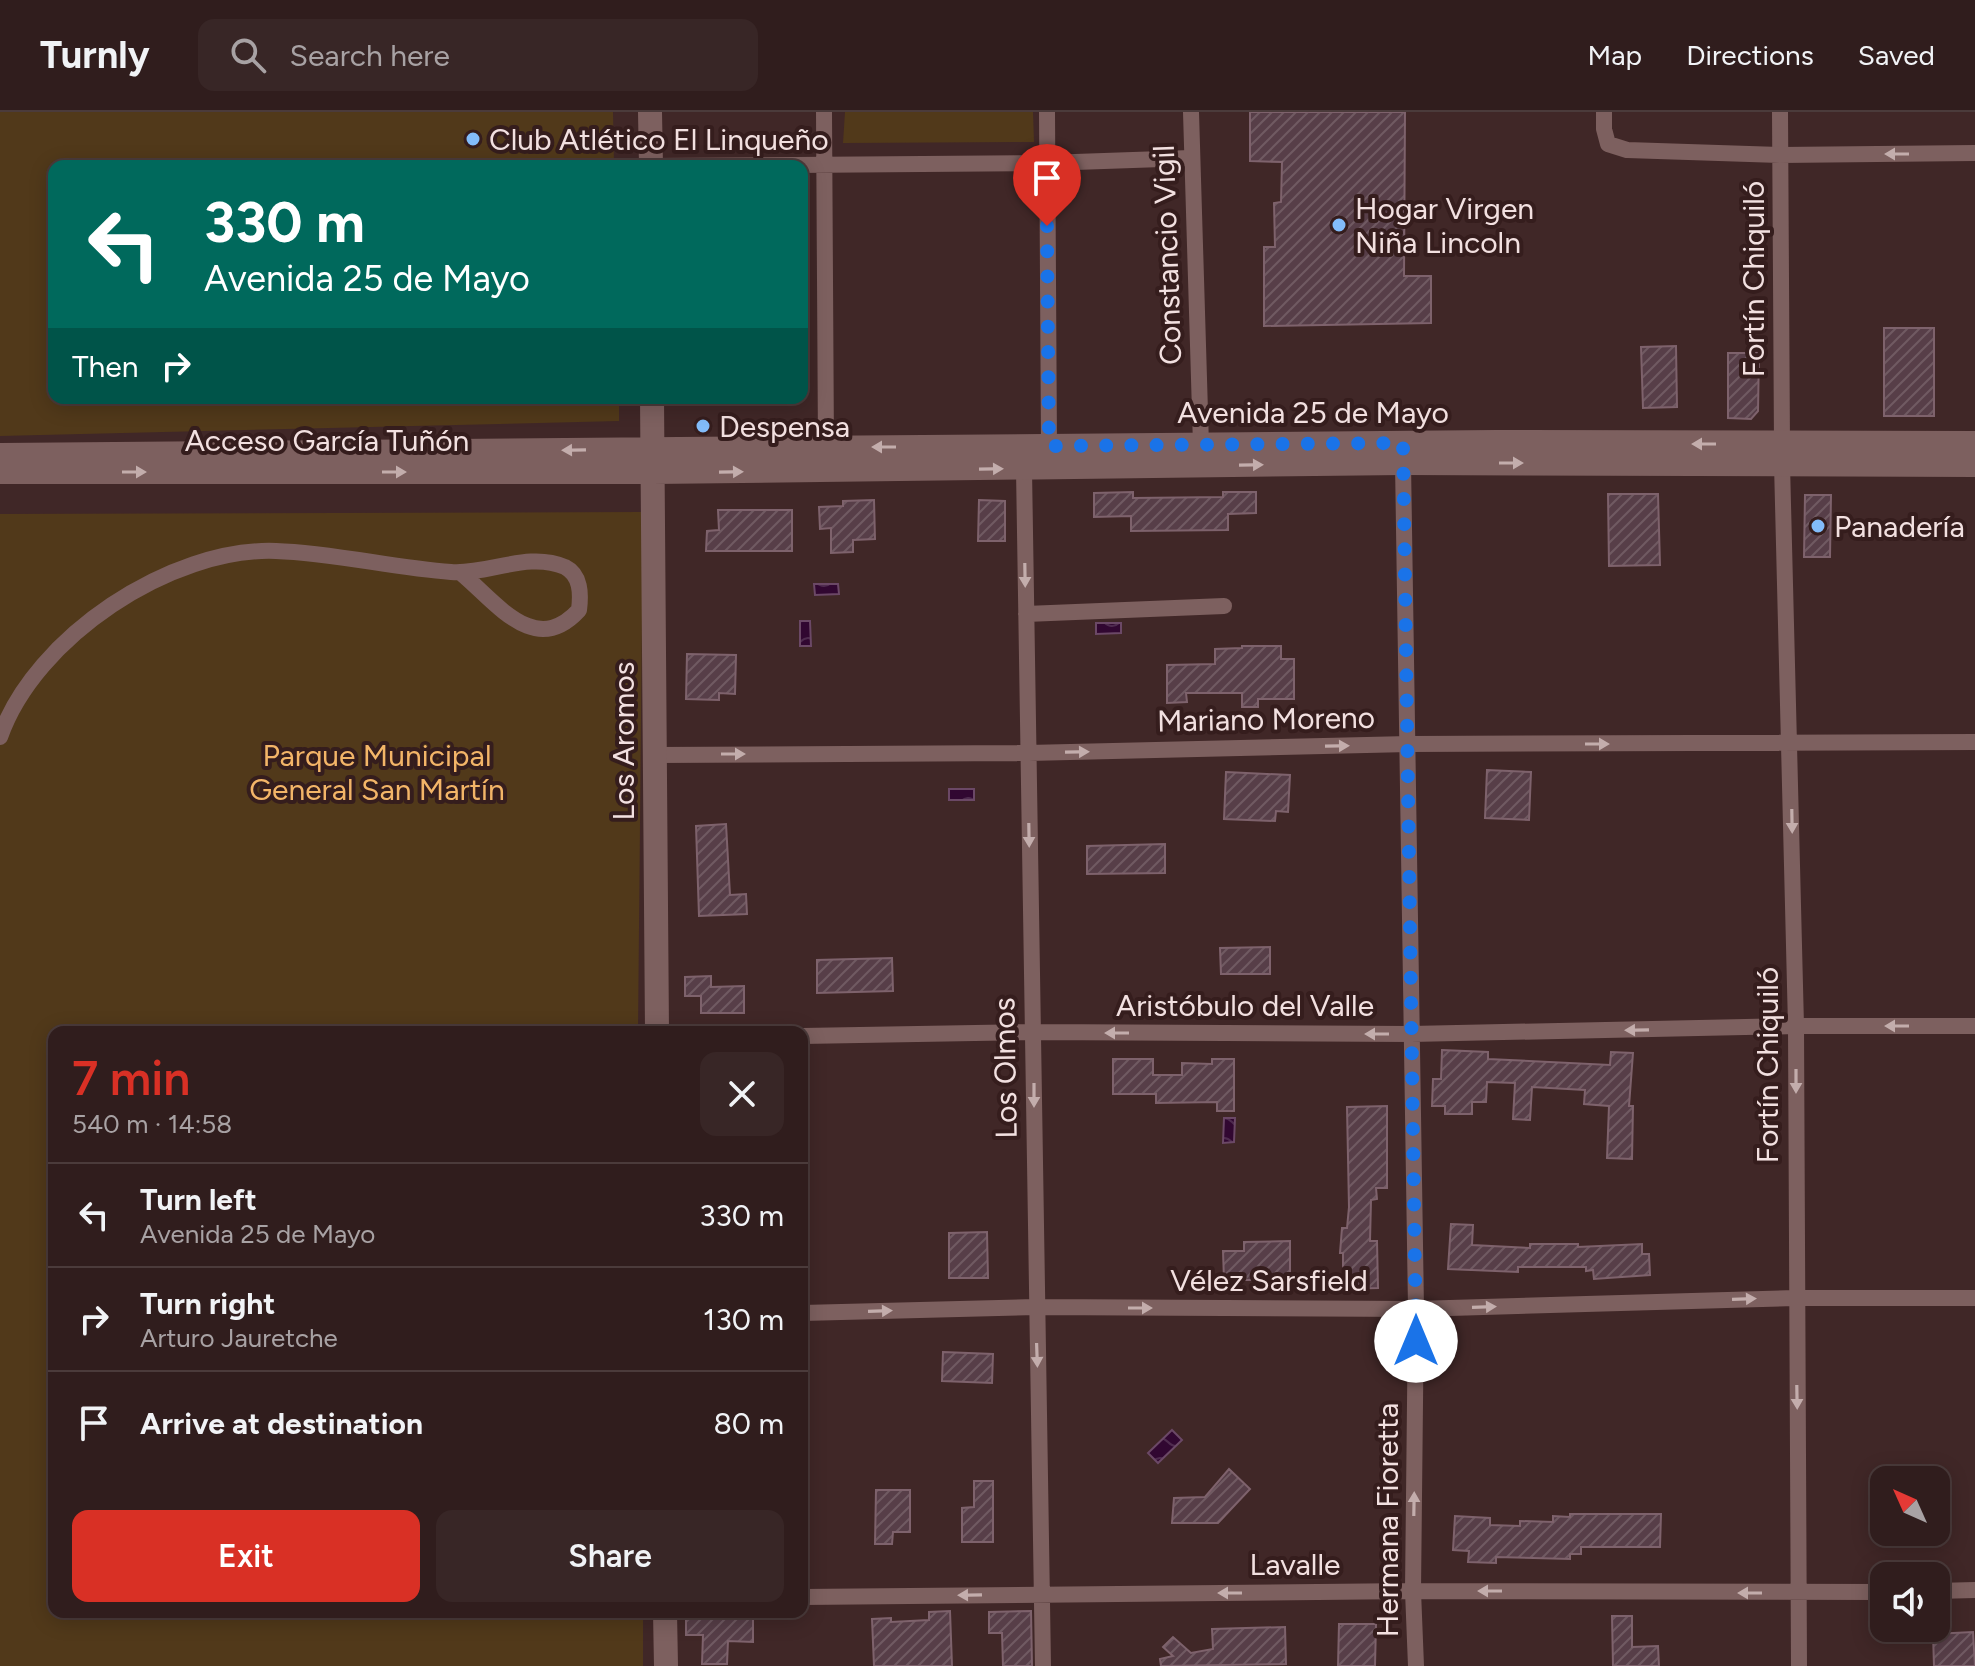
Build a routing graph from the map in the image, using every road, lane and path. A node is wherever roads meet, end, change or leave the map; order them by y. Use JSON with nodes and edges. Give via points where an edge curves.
{"nodes":[{"id":1,"x":650,"y":112,"type":"edge"},
{"id":2,"x":824,"y":112,"type":"edge"},
{"id":3,"x":1047,"y":112,"type":"edge"},
{"id":4,"x":1191,"y":112,"type":"edge"},
{"id":5,"x":1604,"y":112,"type":"edge"},
{"id":6,"x":1780,"y":112,"type":"edge"},
{"id":7,"x":1975,"y":153,"type":"edge"},
{"id":8,"x":1780,"y":155,"type":"junction"},
{"id":9,"x":1191,"y":158,"type":"junction"},
{"id":10,"x":651,"y":160,"type":"edge"},
{"id":11,"x":1046,"y":163,"type":"junction"},
{"id":12,"x":808,"y":166,"type":"edge"},
{"id":13,"x":825,"y":166,"type":"junction"},
{"id":14,"x":652,"y":404,"type":"edge"},
{"id":15,"x":1975,"y":443,"type":"edge"},
{"id":16,"x":1201,"y":445,"type":"junction"},
{"id":17,"x":826,"y":448,"type":"junction"},
{"id":18,"x":1403,"y":453,"type":"junction"},
{"id":19,"x":1782,"y":454,"type":"junction"},
{"id":20,"x":0,"y":455,"type":"edge"},
{"id":21,"x":1049,"y":457,"type":"junction"},
{"id":22,"x":1024,"y":458,"type":"junction"},
{"id":23,"x":653,"y":461,"type":"junction"},
{"id":24,"x":1975,"y":465,"type":"edge"},
{"id":25,"x":0,"y":472,"type":"edge"},
{"id":26,"x":461,"y":573,"type":"junction"},
{"id":27,"x":1224,"y":606,"type":"dead end"},
{"id":28,"x":1026,"y":614,"type":"junction"},
{"id":29,"x":0,"y":737,"type":"edge"},
{"id":30,"x":1975,"y":742,"type":"edge"},
{"id":31,"x":1790,"y":743,"type":"junction"},
{"id":32,"x":1409,"y":744,"type":"junction"},
{"id":33,"x":1028,"y":753,"type":"junction"},
{"id":34,"x":655,"y":755,"type":"junction"},
{"id":35,"x":657,"y":1026,"type":"edge"},
{"id":36,"x":1796,"y":1026,"type":"junction"},
{"id":37,"x":1975,"y":1026,"type":"edge"},
{"id":38,"x":1034,"y":1032,"type":"junction"},
{"id":39,"x":1411,"y":1034,"type":"junction"},
{"id":40,"x":808,"y":1036,"type":"edge"},
{"id":41,"x":1795,"y":1298,"type":"junction"},
{"id":42,"x":1975,"y":1298,"type":"edge"},
{"id":43,"x":1036,"y":1307,"type":"junction"},
{"id":44,"x":1416,"y":1309,"type":"junction"},
{"id":45,"x":808,"y":1313,"type":"edge"},
{"id":46,"x":1975,"y":1590,"type":"edge"},
{"id":47,"x":1413,"y":1591,"type":"junction"},
{"id":48,"x":1950,"y":1591,"type":"edge"},
{"id":49,"x":1870,"y":1592,"type":"edge"},
{"id":50,"x":1799,"y":1593,"type":"junction"},
{"id":51,"x":1043,"y":1594,"type":"junction"},
{"id":52,"x":808,"y":1597,"type":"edge"},
{"id":53,"x":665,"y":1618,"type":"edge"},
{"id":54,"x":666,"y":1666,"type":"edge"},
{"id":55,"x":1043,"y":1666,"type":"edge"},
{"id":56,"x":1416,"y":1666,"type":"edge"},
{"id":57,"x":1799,"y":1666,"type":"edge"}],
"edges":[{"from":1,"to":10,"type":"main road"},
{"from":2,"to":13,"type":"street"},
{"from":3,"to":11,"type":"street"},
{"from":4,"to":9,"type":"street","name":"Constancio Vigil"},
{"from":5,"to":8,"type":"street","via":[[1608,144],[1627,150]]},
{"from":6,"to":8,"type":"street","name":"Fortín Chiquiló"},
{"from":7,"to":8,"type":"street","one_way":true},
{"from":8,"to":19,"type":"street","name":"Fortín Chiquiló"},
{"from":9,"to":11,"type":"street"},
{"from":9,"to":16,"type":"street","name":"Constancio Vigil"},
{"from":11,"to":13,"type":"street"},
{"from":11,"to":21,"type":"street"},
{"from":12,"to":13,"type":"street"},
{"from":13,"to":17,"type":"street"},
{"from":14,"to":23,"type":"main road","name":"Los Aromos"},
{"from":15,"to":19,"type":"main road","name":"Avenida 25 de Mayo"},
{"from":16,"to":18,"type":"main road","name":"Avenida 25 de Mayo"},
{"from":16,"to":21,"type":"main road","name":"Avenida 25 de Mayo"},
{"from":22,"to":17,"type":"main road","name":"Avenida 25 de Mayo","one_way":true},
{"from":17,"to":23,"type":"main road","name":"Avenida 25 de Mayo"},
{"from":18,"to":19,"type":"main road","name":"Avenida 25 de Mayo"},
{"from":21,"to":18,"type":"main road","name":"Avenida 25 de Mayo","one_way":true},
{"from":18,"to":32,"type":"street","name":"Hermana Fioretta"},
{"from":19,"to":24,"type":"main road","name":"Avenida 25 de Mayo"},
{"from":19,"to":31,"type":"street","name":"Fortín Chiquiló"},
{"from":23,"to":20,"type":"main road","name":"Acceso García Tuñón","one_way":true},
{"from":21,"to":22,"type":"main road","name":"Avenida 25 de Mayo"},
{"from":23,"to":22,"type":"main road","name":"Avenida 25 de Mayo","one_way":true},
{"from":22,"to":28,"type":"street","name":"Los Olmos","one_way":true},
{"from":25,"to":23,"type":"main road","name":"Acceso García Tuñón","one_way":true},
{"from":23,"to":34,"type":"main road","name":"Los Aromos"},
{"from":26,"to":26,"type":"street","via":[[524,627],[543,631],[567,622],[579,610],[579,583],[569,569],[551,563]]},
{"from":26,"to":29,"type":"street","via":[[275,551],[228,555],[184,567],[108,606],[57,650],[15,706]]},
{"from":27,"to":28,"type":"street"},
{"from":28,"to":33,"type":"street","name":"Los Olmos"},
{"from":30,"to":31,"type":"street","name":"Mariano Moreno"},
{"from":32,"to":31,"type":"street","name":"Mariano Moreno","one_way":true},
{"from":31,"to":36,"type":"street","name":"Fortín Chiquiló","one_way":true},
{"from":33,"to":32,"type":"street","name":"Mariano Moreno","one_way":true},
{"from":32,"to":39,"type":"street","name":"Hermana Fioretta"},
{"from":34,"to":33,"type":"street","name":"Mariano Moreno","one_way":true},
{"from":33,"to":38,"type":"street","name":"Los Olmos","one_way":true},
{"from":34,"to":35,"type":"main road","name":"Los Aromos"},
{"from":37,"to":36,"type":"street","name":"Aristóbulo del Valle","one_way":true},
{"from":36,"to":39,"type":"street","name":"Aristóbulo del Valle","one_way":true},
{"from":36,"to":41,"type":"street","name":"Fortín Chiquiló","one_way":true},
{"from":39,"to":38,"type":"street","name":"Aristóbulo del Valle","one_way":true},
{"from":38,"to":40,"type":"street","name":"Aristóbulo del Valle"},
{"from":38,"to":43,"type":"street","name":"Los Olmos","one_way":true},
{"from":39,"to":44,"type":"street","name":"Hermana Fioretta"},
{"from":41,"to":42,"type":"street","name":"Vélez Sarsfield"},
{"from":44,"to":41,"type":"street","name":"Vélez Sarsfield","one_way":true},
{"from":41,"to":50,"type":"street","name":"Fortín Chiquiló","one_way":true},
{"from":43,"to":44,"type":"street","name":"Vélez Sarsfield","one_way":true},
{"from":45,"to":43,"type":"street","name":"Vélez Sarsfield","one_way":true},
{"from":43,"to":51,"type":"street","name":"Los Olmos","one_way":true},
{"from":47,"to":44,"type":"street","name":"Hermana Fioretta","one_way":true},
{"from":46,"to":48,"type":"street"},
{"from":50,"to":47,"type":"street","name":"Lavalle","one_way":true},
{"from":47,"to":51,"type":"street","name":"Lavalle","one_way":true},
{"from":47,"to":56,"type":"street","name":"Hermana Fioretta"},
{"from":49,"to":50,"type":"street","name":"Lavalle"},
{"from":50,"to":57,"type":"street","name":"Fortín Chiquiló"},
{"from":51,"to":52,"type":"street","name":"Lavalle","one_way":true},
{"from":51,"to":55,"type":"street","name":"Los Olmos"},
{"from":53,"to":54,"type":"main road"}]}
